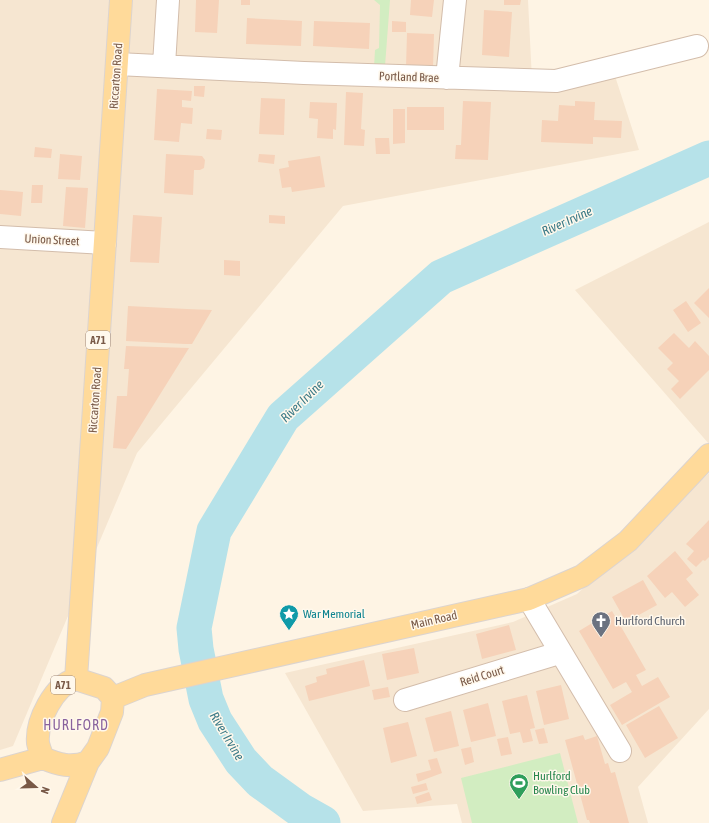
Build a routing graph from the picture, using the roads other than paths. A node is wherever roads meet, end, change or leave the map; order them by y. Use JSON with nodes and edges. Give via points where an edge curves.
{"nodes":[{"id":1,"x":121,"y":0,"type":"edge"},
{"id":2,"x":168,"y":0,"type":"edge"},
{"id":3,"x":455,"y":0,"type":"edge"},
{"id":4,"x":697,"y":46,"type":"dead end"},
{"id":5,"x":117,"y":64,"type":"junction"},
{"id":6,"x":164,"y":65,"type":"junction"},
{"id":7,"x":447,"y":78,"type":"junction"},
{"id":8,"x":0,"y":237,"type":"edge"},
{"id":9,"x":105,"y":243,"type":"junction"},
{"id":10,"x":709,"y":455,"type":"edge"},
{"id":11,"x":529,"y":599,"type":"junction"},
{"id":12,"x":559,"y":652,"type":"junction"},
{"id":13,"x":76,"y":679,"type":"junction"},
{"id":14,"x":113,"y":698,"type":"junction"},
{"id":15,"x":405,"y":700,"type":"dead end"},
{"id":16,"x":620,"y":751,"type":"dead end"},
{"id":17,"x":43,"y":758,"type":"junction"},
{"id":18,"x":88,"y":762,"type":"junction"},
{"id":19,"x":0,"y":770,"type":"edge"},
{"id":20,"x":63,"y":823,"type":"edge"}],
"edges":[{"from":1,"to":5,"type":"main road","name":"Riccarton Road","number":"A71"},
{"from":2,"to":6,"type":"street"},
{"from":3,"to":7,"type":"street"},
{"from":4,"to":7,"type":"street","name":"Portland Brae","via":[[556,81]]},
{"from":5,"to":6,"type":"street","name":"Portland Brae"},
{"from":5,"to":9,"type":"main road","name":"Riccarton Road","number":"A71"},
{"from":6,"to":7,"type":"street","name":"Portland Brae"},
{"from":8,"to":9,"type":"street","name":"Union Street"},
{"from":9,"to":13,"type":"main road","name":"Riccarton Road","number":"A71"},
{"from":10,"to":11,"type":"main road","name":"Main Road","via":[[628,541],[582,576]]},
{"from":11,"to":12,"type":"street"},
{"from":11,"to":14,"type":"main road","name":"Main Road","via":[[145,685]]},
{"from":12,"to":15,"type":"street","name":"Reid Court"},
{"from":12,"to":16,"type":"street"},
{"from":13,"to":14,"type":"main road","number":"A71","via":[[104,688]]},
{"from":13,"to":17,"type":"main road","number":"A71","via":[[60,688],[51,699],[38,736]]},
{"from":14,"to":18,"type":"main road","via":[[110,718],[96,754]]},
{"from":17,"to":18,"type":"main road","via":[[68,766]]},
{"from":17,"to":19,"type":"main road"},
{"from":18,"to":20,"type":"main road"}]}
